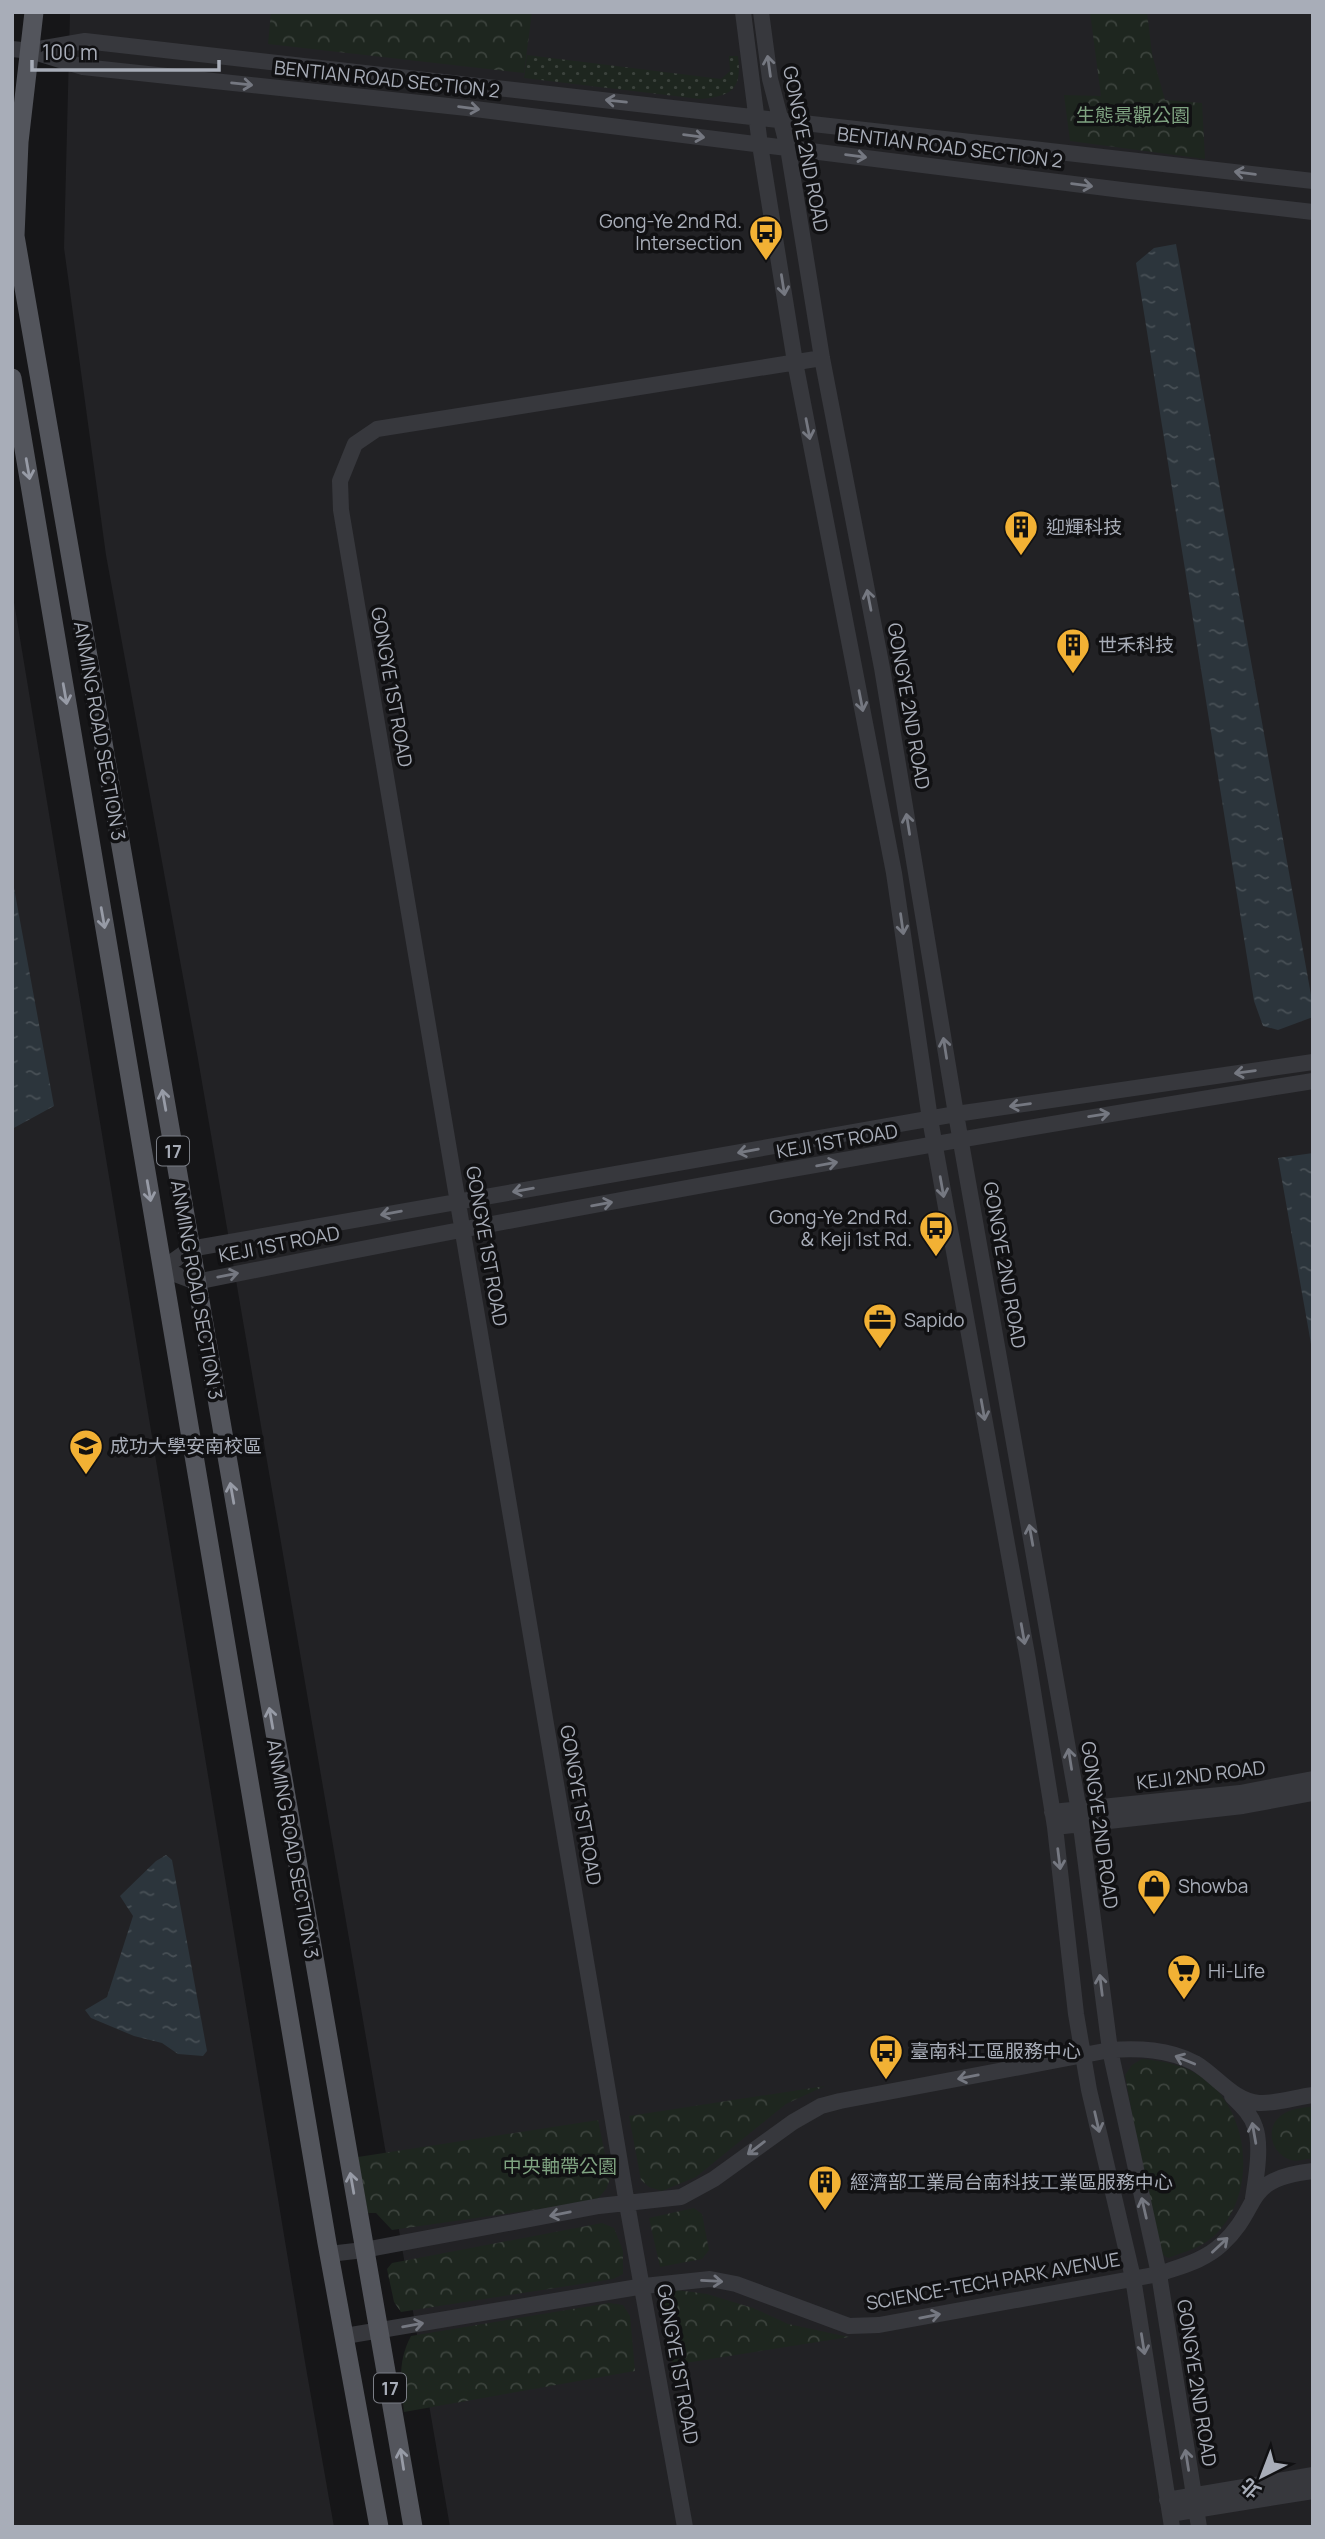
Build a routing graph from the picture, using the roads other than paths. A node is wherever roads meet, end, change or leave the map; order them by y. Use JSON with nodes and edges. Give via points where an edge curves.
{"nodes":[{"id":1,"x":34,"y":12,"type":"edge"},
{"id":2,"x":743,"y":12,"type":"edge"},
{"id":3,"x":761,"y":12,"type":"edge"},
{"id":4,"x":21,"y":50,"type":"edge"},
{"id":5,"x":757,"y":117,"type":"junction"},
{"id":6,"x":781,"y":120,"type":"junction"},
{"id":7,"x":760,"y":145,"type":"junction"},
{"id":8,"x":788,"y":148,"type":"junction"},
{"id":9,"x":1313,"y":181,"type":"edge"},
{"id":10,"x":1313,"y":212,"type":"edge"},
{"id":11,"x":822,"y":358,"type":"junction"},
{"id":12,"x":795,"y":362,"type":"junction"},
{"id":13,"x":12,"y":378,"type":"edge"},
{"id":14,"x":1313,"y":1062,"type":"edge"},
{"id":15,"x":1313,"y":1081,"type":"edge"},
{"id":16,"x":956,"y":1114,"type":"junction"},
{"id":17,"x":930,"y":1119,"type":"junction"},
{"id":18,"x":962,"y":1140,"type":"junction"},
{"id":19,"x":935,"y":1145,"type":"junction"},
{"id":20,"x":458,"y":1201,"type":"junction"},
{"id":21,"x":463,"y":1229,"type":"junction"},
{"id":22,"x":190,"y":1250,"type":"junction"},
{"id":23,"x":162,"y":1269,"type":"junction"},
{"id":24,"x":196,"y":1282,"type":"junction"},
{"id":25,"x":1313,"y":1779,"type":"edge"},
{"id":26,"x":1313,"y":1793,"type":"edge"},
{"id":27,"x":1080,"y":1817,"type":"junction"},
{"id":28,"x":1053,"y":1820,"type":"junction"},
{"id":29,"x":1110,"y":2050,"type":"junction"},
{"id":30,"x":1084,"y":2055,"type":"junction"},
{"id":31,"x":1216,"y":2078,"type":"junction"},
{"id":32,"x":1313,"y":2095,"type":"edge"},
{"id":33,"x":1313,"y":2171,"type":"edge"},
{"id":34,"x":1253,"y":2200,"type":"junction"},
{"id":35,"x":627,"y":2204,"type":"junction"},
{"id":36,"x":364,"y":2250,"type":"junction"},
{"id":37,"x":329,"y":2254,"type":"junction"},
{"id":38,"x":1159,"y":2274,"type":"junction"},
{"id":39,"x":1133,"y":2278,"type":"junction"},
{"id":40,"x":644,"y":2286,"type":"junction"},
{"id":41,"x":380,"y":2331,"type":"junction"},
{"id":42,"x":345,"y":2336,"type":"junction"},
{"id":43,"x":1313,"y":2475,"type":"edge"},
{"id":44,"x":1313,"y":2491,"type":"edge"},
{"id":45,"x":1194,"y":2503,"type":"junction"},
{"id":46,"x":1170,"y":2514,"type":"edge"},
{"id":47,"x":379,"y":2527,"type":"edge"},
{"id":48,"x":413,"y":2527,"type":"edge"},
{"id":49,"x":685,"y":2527,"type":"edge"},
{"id":50,"x":1199,"y":2527,"type":"edge"}],
"edges":[{"from":1,"to":4,"type":"main road","number":"17"},
{"from":2,"to":5,"type":"street","name":"GONGYE 2ND ROAD"},
{"from":6,"to":3,"type":"street","name":"GONGYE 2ND ROAD","one_way":true},
{"from":5,"to":4,"type":"street","name":"BENTIAN ROAD SECTION 2","one_way":true,"via":[[85,41]]},
{"from":4,"to":7,"type":"street","name":"BENTIAN ROAD SECTION 2","one_way":true,"via":[[83,67]]},
{"from":22,"to":4,"type":"main road","name":"ANMING ROAD SECTION 3","number":"17","one_way":true,"via":[[15,236]]},
{"from":5,"to":6,"type":"street","name":"BENTIAN ROAD SECTION 2"},
{"from":5,"to":7,"type":"street","name":"GONGYE 2ND ROAD"},
{"from":6,"to":8,"type":"street","name":"GONGYE 2ND ROAD"},
{"from":9,"to":6,"type":"street","name":"BENTIAN ROAD SECTION 2","one_way":true},
{"from":7,"to":8,"type":"street","name":"BENTIAN ROAD SECTION 2"},
{"from":7,"to":12,"type":"street","name":"GONGYE 2ND ROAD","one_way":true},
{"from":8,"to":10,"type":"street","name":"BENTIAN ROAD SECTION 2","one_way":true},
{"from":8,"to":11,"type":"street","name":"GONGYE 2ND ROAD"},
{"from":11,"to":12,"type":"street","name":"GONGYE 1ST ROAD"},
{"from":16,"to":11,"type":"street","name":"GONGYE 2ND ROAD","one_way":true,"via":[[883,668]]},
{"from":12,"to":17,"type":"street","name":"GONGYE 2ND ROAD","one_way":true,"via":[[894,873]]},
{"from":12,"to":20,"type":"street","name":"GONGYE 1ST ROAD","via":[[377,429],[355,444],[340,481],[341,510]]},
{"from":13,"to":23,"type":"main road","name":"ANMING ROAD SECTION 3","number":"17","one_way":true},
{"from":14,"to":16,"type":"street","name":"KEJI 1ST ROAD","one_way":true},
{"from":18,"to":15,"type":"street","name":"KEJI 1ST ROAD","one_way":true},
{"from":16,"to":17,"type":"street","name":"KEJI 1ST ROAD"},
{"from":16,"to":18,"type":"street","name":"GONGYE 2ND ROAD"},
{"from":17,"to":19,"type":"street","name":"GONGYE 2ND ROAD"},
{"from":17,"to":20,"type":"street","name":"KEJI 1ST ROAD","one_way":true},
{"from":18,"to":19,"type":"street","name":"KEJI 1ST ROAD"},
{"from":27,"to":18,"type":"street","name":"GONGYE 2ND ROAD","one_way":true},
{"from":21,"to":19,"type":"street","name":"KEJI 1ST ROAD","one_way":true},
{"from":19,"to":28,"type":"street","name":"GONGYE 2ND ROAD","one_way":true},
{"from":20,"to":21,"type":"street","name":"GONGYE 1ST ROAD"},
{"from":20,"to":22,"type":"street","name":"KEJI 1ST ROAD","one_way":true},
{"from":24,"to":21,"type":"street","name":"KEJI 1ST ROAD","one_way":true},
{"from":21,"to":35,"type":"street","name":"GONGYE 1ST ROAD"},
{"from":22,"to":23,"type":"street","name":"KEJI 1ST ROAD"},
{"from":22,"to":24,"type":"main road","name":"ANMING ROAD SECTION 3","number":"17"},
{"from":23,"to":24,"type":"street","name":"KEJI 1ST ROAD"},
{"from":23,"to":37,"type":"main road","name":"ANMING ROAD SECTION 3","number":"17"},
{"from":36,"to":24,"type":"main road","name":"ANMING ROAD SECTION 3","number":"17","one_way":true},
{"from":25,"to":27,"type":"street","name":"KEJI 2ND ROAD"},
{"from":26,"to":27,"type":"street","name":"KEJI 2ND ROAD","via":[[1242,1806]]},
{"from":27,"to":28,"type":"street","name":"KEJI 2ND ROAD"},
{"from":29,"to":27,"type":"street","name":"GONGYE 2ND ROAD","one_way":true},
{"from":28,"to":30,"type":"street","name":"GONGYE 2ND ROAD","one_way":true},
{"from":29,"to":30,"type":"street","name":"SCIENCE-TECH PARK AVENUE"},
{"from":31,"to":29,"type":"street","name":"SCIENCE-TECH PARK AVENUE","one_way":true,"via":[[1170,2054],[1142,2048]]},
{"from":38,"to":29,"type":"street","name":"GONGYE 2ND ROAD","one_way":true},
{"from":30,"to":35,"type":"street","name":"SCIENCE-TECH PARK AVENUE","one_way":true,"via":[[821,2106],[777,2131],[696,2190],[681,2197]]},
{"from":30,"to":39,"type":"street","name":"GONGYE 2ND ROAD","one_way":true},
{"from":31,"to":32,"type":"street","name":"SCIENCE-TECH PARK AVENUE","via":[[1237,2096],[1258,2103]]},
{"from":34,"to":31,"type":"street","name":"SCIENCE-TECH PARK AVENUE","one_way":true,"via":[[1256,2129],[1248,2112]]},
{"from":33,"to":34,"type":"street","name":"SCIENCE-TECH PARK AVENUE","via":[[1289,2173],[1266,2183]]},
{"from":38,"to":34,"type":"street","name":"SCIENCE-TECH PARK AVENUE","one_way":true,"via":[[1207,2256],[1224,2243]]},
{"from":35,"to":36,"type":"street","name":"SCIENCE-TECH PARK AVENUE","one_way":true},
{"from":35,"to":40,"type":"street","name":"GONGYE 1ST ROAD"},
{"from":36,"to":37,"type":"street","name":"SCIENCE-TECH PARK AVENUE"},
{"from":36,"to":41,"type":"main road","name":"ANMING ROAD SECTION 3","number":"17"},
{"from":37,"to":42,"type":"main road","name":"ANMING ROAD SECTION 3","number":"17"},
{"from":38,"to":39,"type":"street","name":"SCIENCE-TECH PARK AVENUE"},
{"from":45,"to":38,"type":"street","name":"GONGYE 2ND ROAD","one_way":true},
{"from":40,"to":39,"type":"street","name":"SCIENCE-TECH PARK AVENUE","one_way":true,"via":[[710,2279],[736,2284],[849,2326],[879,2325]]},
{"from":39,"to":46,"type":"street","name":"GONGYE 2ND ROAD","one_way":true},
{"from":41,"to":40,"type":"street","name":"SCIENCE-TECH PARK AVENUE","one_way":true},
{"from":40,"to":49,"type":"street","name":"GONGYE 1ST ROAD"},
{"from":41,"to":42,"type":"street","name":"SCIENCE-TECH PARK AVENUE"},
{"from":48,"to":41,"type":"main road","name":"ANMING ROAD SECTION 3","number":"17","one_way":true},
{"from":42,"to":47,"type":"main road","name":"ANMING ROAD SECTION 3","number":"17"},
{"from":43,"to":45,"type":"street"},
{"from":44,"to":45,"type":"street"},
{"from":45,"to":46,"type":"street"},
{"from":45,"to":50,"type":"street","name":"GONGYE 2ND ROAD"}]}
